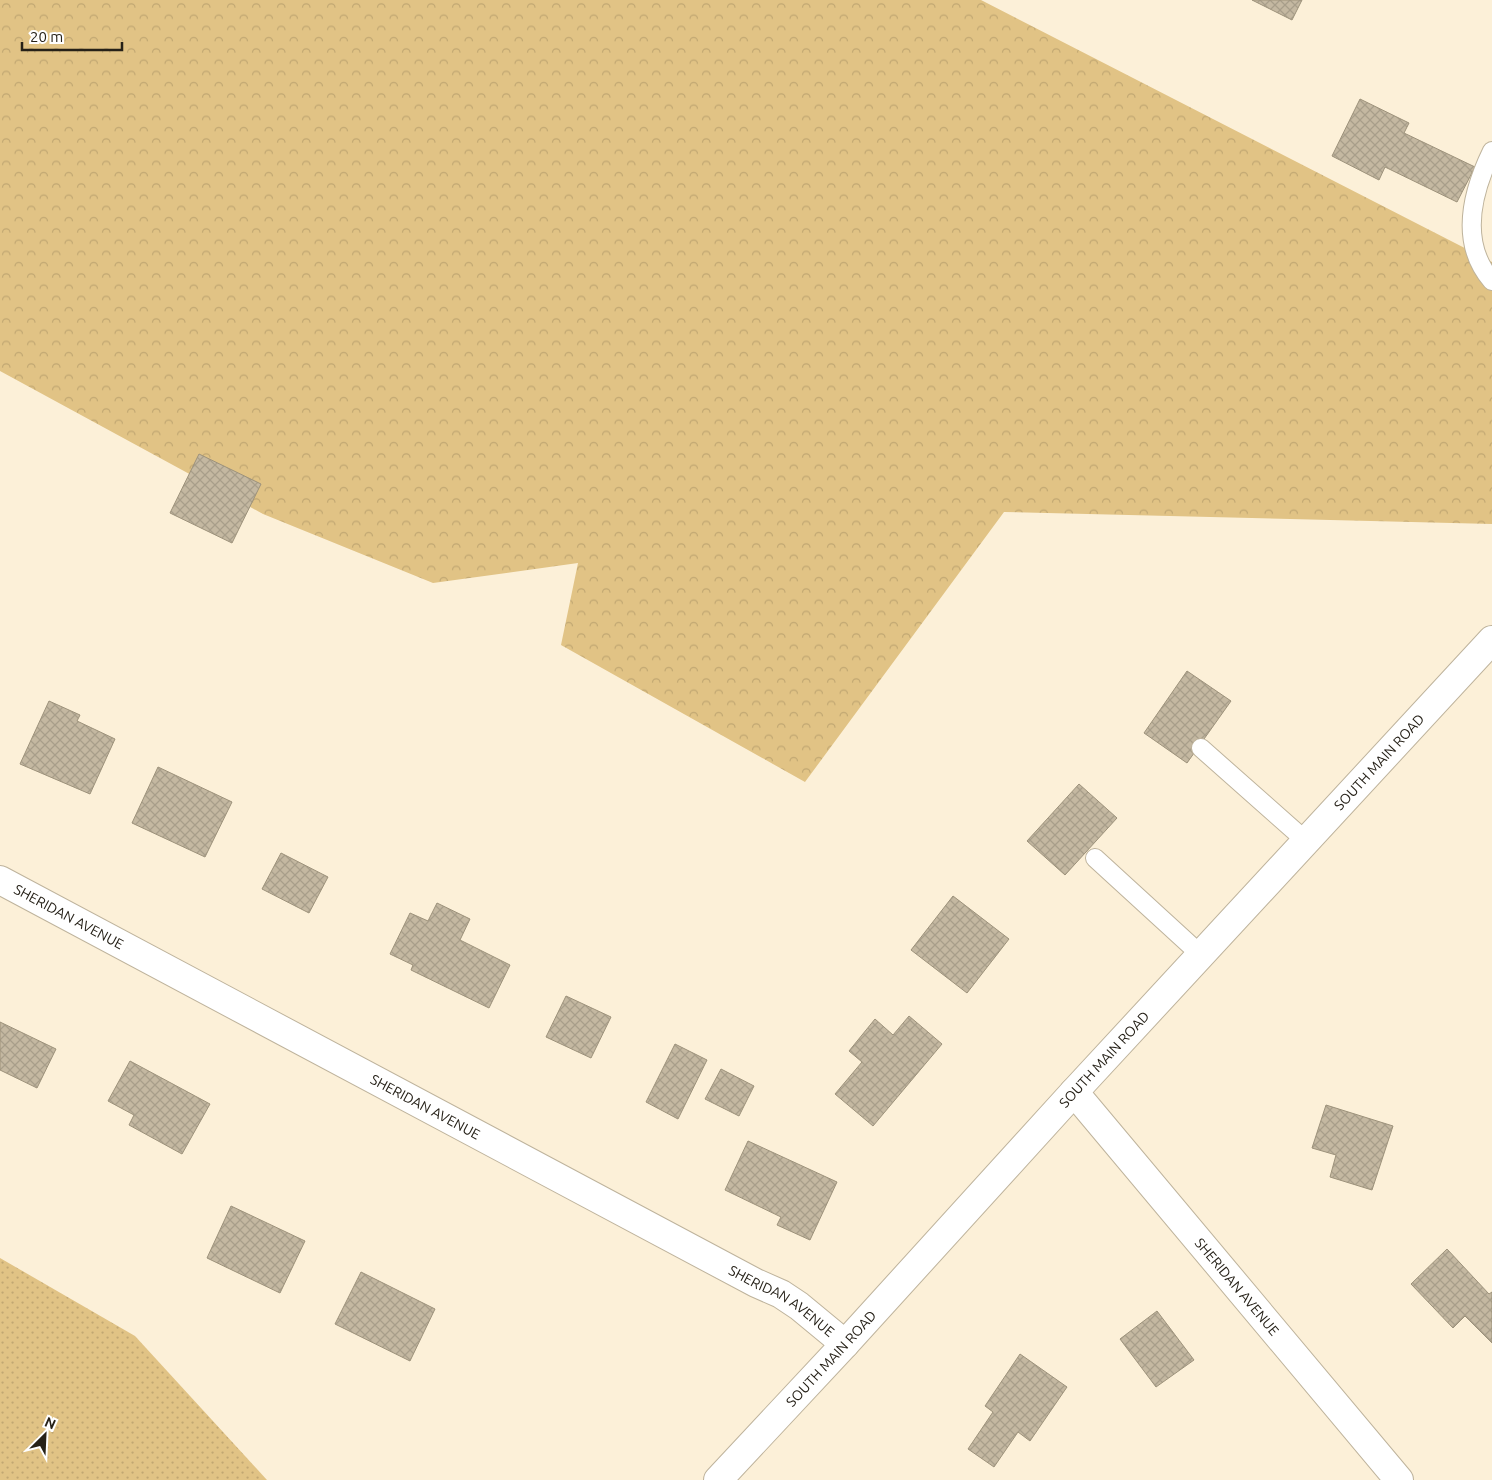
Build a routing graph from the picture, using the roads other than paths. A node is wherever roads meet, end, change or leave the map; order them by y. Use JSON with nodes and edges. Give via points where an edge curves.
{"nodes":[{"id":1,"x":1492,"y":151,"type":"edge"},
{"id":2,"x":1492,"y":281,"type":"edge"},
{"id":3,"x":1492,"y":640,"type":"edge"},
{"id":4,"x":1202,"y":748,"type":"dead end"},
{"id":5,"x":1306,"y":841,"type":"junction"},
{"id":6,"x":1095,"y":858,"type":"dead end"},
{"id":7,"x":0,"y":880,"type":"edge"},
{"id":8,"x":1201,"y":955,"type":"junction"},
{"id":9,"x":1074,"y":1092,"type":"junction"},
{"id":10,"x":845,"y":1344,"type":"junction"},
{"id":11,"x":718,"y":1480,"type":"edge"},
{"id":12,"x":1399,"y":1480,"type":"edge"}],
"edges":[{"from":1,"to":2,"type":"lane","via":[[1482,170],[1473,204],[1472,241],[1483,270]]},
{"from":3,"to":5,"type":"street","name":"SOUTH MAIN ROAD"},
{"from":4,"to":5,"type":"lane"},
{"from":5,"to":8,"type":"street","name":"SOUTH MAIN ROAD"},
{"from":6,"to":8,"type":"lane"},
{"from":7,"to":10,"type":"street","name":"SHERIDAN AVENUE","via":[[781,1294]]},
{"from":8,"to":9,"type":"street","name":"SOUTH MAIN ROAD"},
{"from":9,"to":10,"type":"street","name":"SOUTH MAIN ROAD"},
{"from":9,"to":12,"type":"street","name":"SHERIDAN AVENUE"},
{"from":10,"to":11,"type":"street","name":"SOUTH MAIN ROAD"}]}
